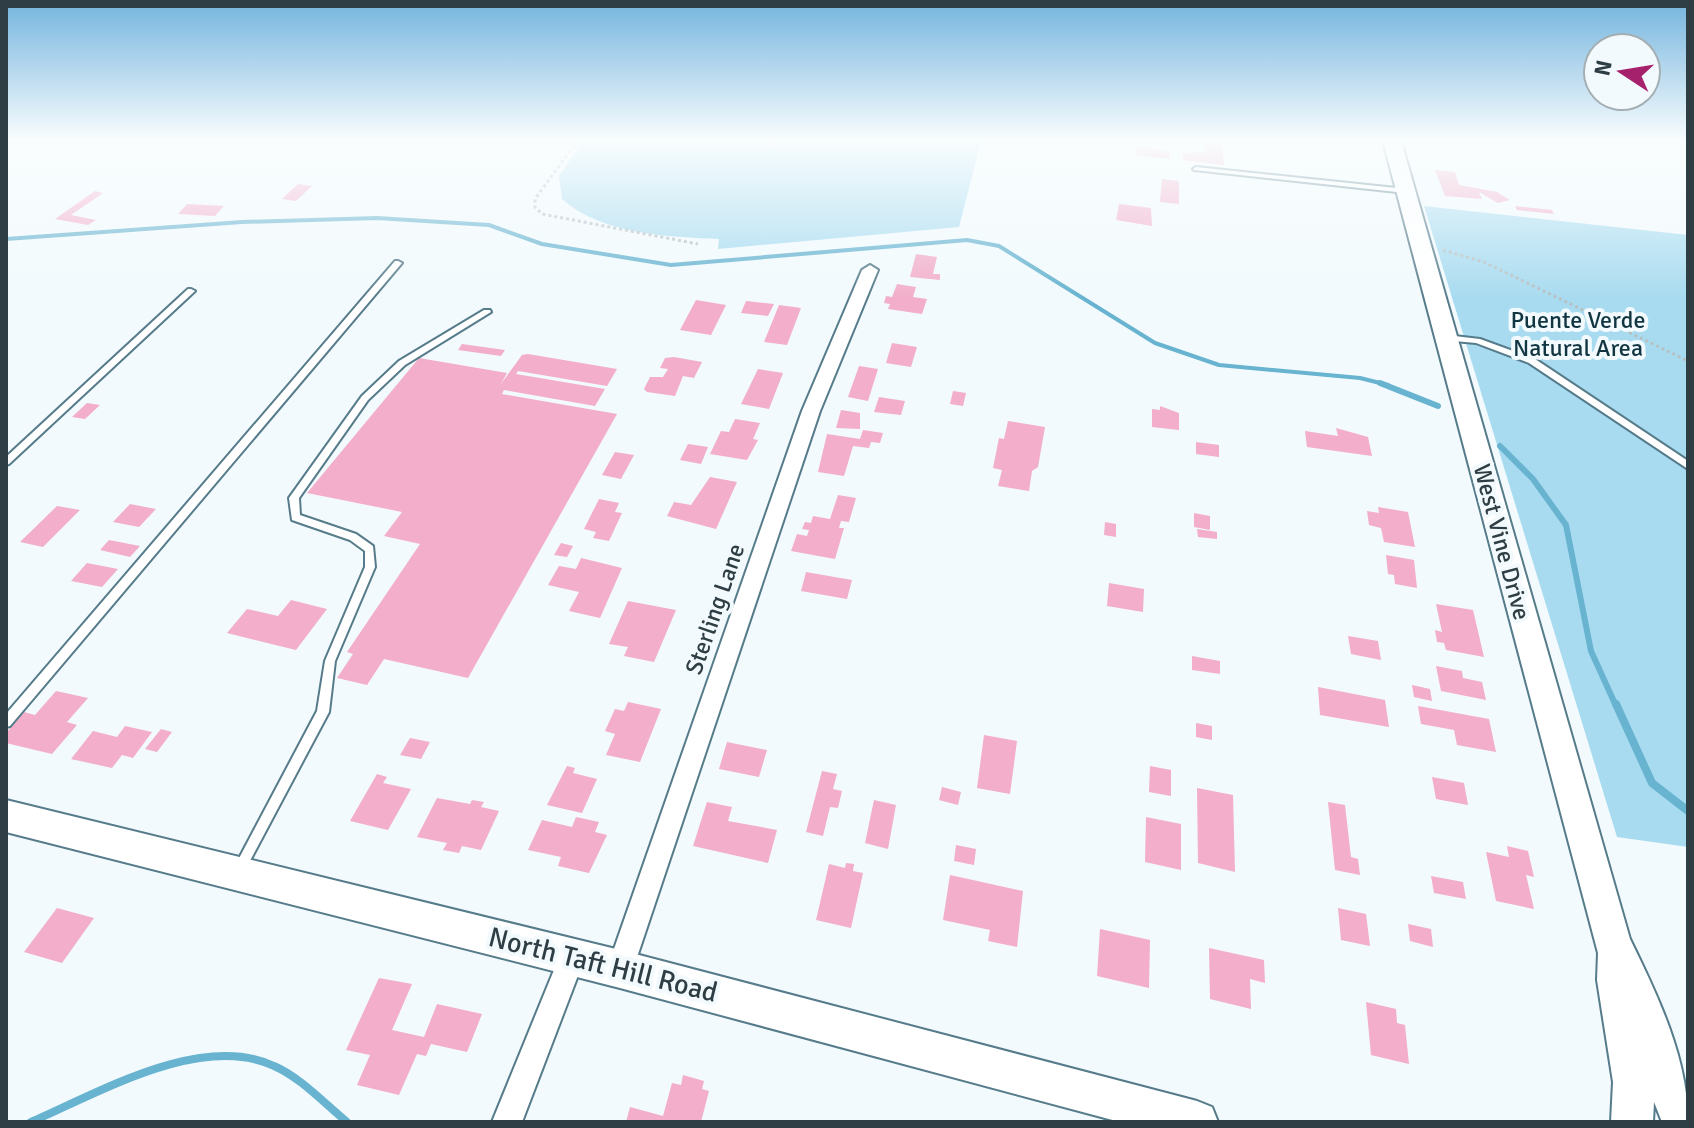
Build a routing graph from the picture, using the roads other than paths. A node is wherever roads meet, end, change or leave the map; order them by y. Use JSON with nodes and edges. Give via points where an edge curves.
{"nodes":[{"id":1,"x":1407,"y":194,"type":"edge"},
{"id":2,"x":398,"y":263,"type":"dead end"},
{"id":3,"x":870,"y":270,"type":"dead end"},
{"id":4,"x":191,"y":291,"type":"dead end"},
{"id":5,"x":487,"y":312,"type":"dead end"},
{"id":6,"x":1446,"y":338,"type":"junction"},
{"id":7,"x":6,"y":462,"type":"edge"},
{"id":8,"x":1688,"y":466,"type":"edge"},
{"id":9,"x":6,"y":722,"type":"edge"},
{"id":10,"x":6,"y":816,"type":"edge"},
{"id":11,"x":237,"y":873,"type":"junction"},
{"id":12,"x":1613,"y":944,"type":"junction"},
{"id":13,"x":572,"y":957,"type":"junction"},
{"id":14,"x":620,"y":969,"type":"junction"},
{"id":15,"x":507,"y":1122,"type":"edge"},
{"id":16,"x":1197,"y":1122,"type":"edge"},
{"id":17,"x":1632,"y":1122,"type":"edge"},
{"id":18,"x":1683,"y":1122,"type":"edge"}],
"edges":[{"from":1,"to":6,"type":"street","name":"West Vine Drive"},
{"from":2,"to":9,"type":"lane"},
{"from":3,"to":14,"type":"street","name":"Sterling Lane","via":[[811,411]]},
{"from":4,"to":7,"type":"lane"},
{"from":5,"to":11,"type":"lane","via":[[402,363],[365,398],[294,498],[295,517],[353,537],[370,549],[370,567],[330,661],[323,712]]},
{"from":6,"to":8,"type":"lane","via":[[1477,341],[1532,361]]},
{"from":6,"to":12,"type":"street","name":"West Vine Drive"},
{"from":10,"to":11,"type":"street","name":"North Taft Hill Road"},
{"from":11,"to":13,"type":"street","name":"North Taft Hill Road"},
{"from":12,"to":17,"type":"street","name":"West Vine Drive","via":[[1616,1000],[1634,1093]]},
{"from":12,"to":18,"type":"street","name":"West Vine Drive","via":[[1642,1005],[1659,1067]]},
{"from":13,"to":14,"type":"street","name":"North Taft Hill Road"},
{"from":13,"to":15,"type":"street"},
{"from":14,"to":16,"type":"street","name":"North Taft Hill Road"}]}
